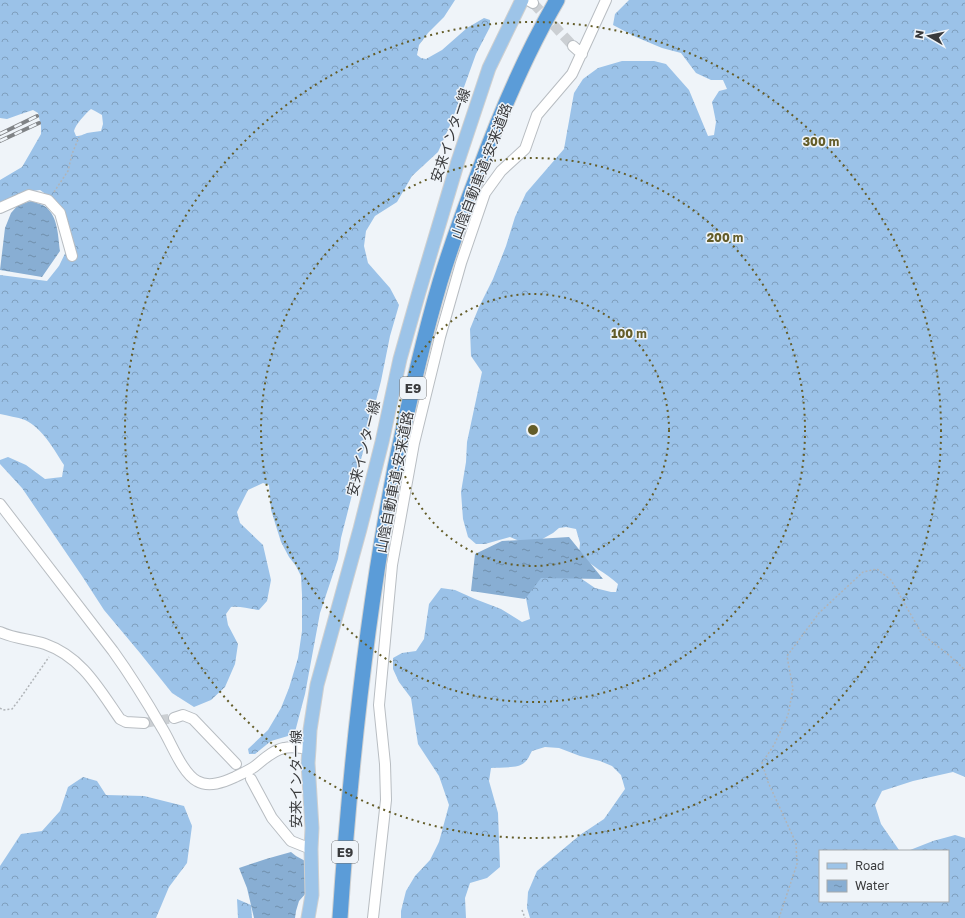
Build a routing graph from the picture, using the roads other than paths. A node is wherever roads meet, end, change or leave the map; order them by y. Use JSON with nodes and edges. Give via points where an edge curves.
{"nodes":[{"id":1,"x":557,"y":0,"type":"edge"},
{"id":2,"x":606,"y":0,"type":"edge"},
{"id":3,"x":527,"y":1,"type":"edge"},
{"id":4,"x":573,"y":46,"type":"tunnel mouth"},
{"id":5,"x":582,"y":54,"type":"junction"},
{"id":6,"x":0,"y":208,"type":"edge"},
{"id":7,"x":72,"y":256,"type":"dead end"},
{"id":8,"x":0,"y":504,"type":"edge"},
{"id":9,"x":0,"y":632,"type":"edge"},
{"id":10,"x":174,"y":718,"type":"tunnel mouth"},
{"id":11,"x":144,"y":723,"type":"tunnel mouth"},
{"id":12,"x":309,"y":749,"type":"junction"},
{"id":13,"x":236,"y":764,"type":"dead end"},
{"id":14,"x":251,"y":779,"type":"dead end"},
{"id":15,"x":311,"y":849,"type":"junction"},
{"id":16,"x":340,"y":912,"type":"edge"},
{"id":17,"x":308,"y":918,"type":"edge"},
{"id":18,"x":373,"y":918,"type":"edge"}],
"edges":[{"from":1,"to":16,"type":"highway","name":"山陰自動車道;安来道路","number":"E9","via":[[516,79],[486,151],[440,283],[420,356],[385,521],[371,610],[349,798]]},
{"from":2,"to":5,"type":"street"},
{"from":3,"to":12,"type":"main road","name":"安来インター線","via":[[489,68],[419,292],[400,359],[362,521],[317,685]]},
{"from":4,"to":5,"type":"street"},
{"from":5,"to":18,"type":"street","via":[[572,74],[537,115],[525,149],[501,171],[485,193],[461,263],[414,442],[392,565],[379,705],[386,800]]},
{"from":6,"to":7,"type":"street","via":[[29,195],[48,200],[60,213]]},
{"from":8,"to":12,"type":"street","via":[[130,674],[190,776],[206,784],[223,782],[252,768],[278,750],[289,747]]},
{"from":9,"to":11,"type":"street","via":[[63,652],[84,670],[120,720]]},
{"from":10,"to":13,"type":"street","via":[[183,715],[193,718]]},
{"from":12,"to":15,"type":"main road","name":"安来インター線"},
{"from":14,"to":15,"type":"street","via":[[272,818],[291,841]]},
{"from":15,"to":17,"type":"main road","name":"安来インター線","via":[[312,895]]}]}
